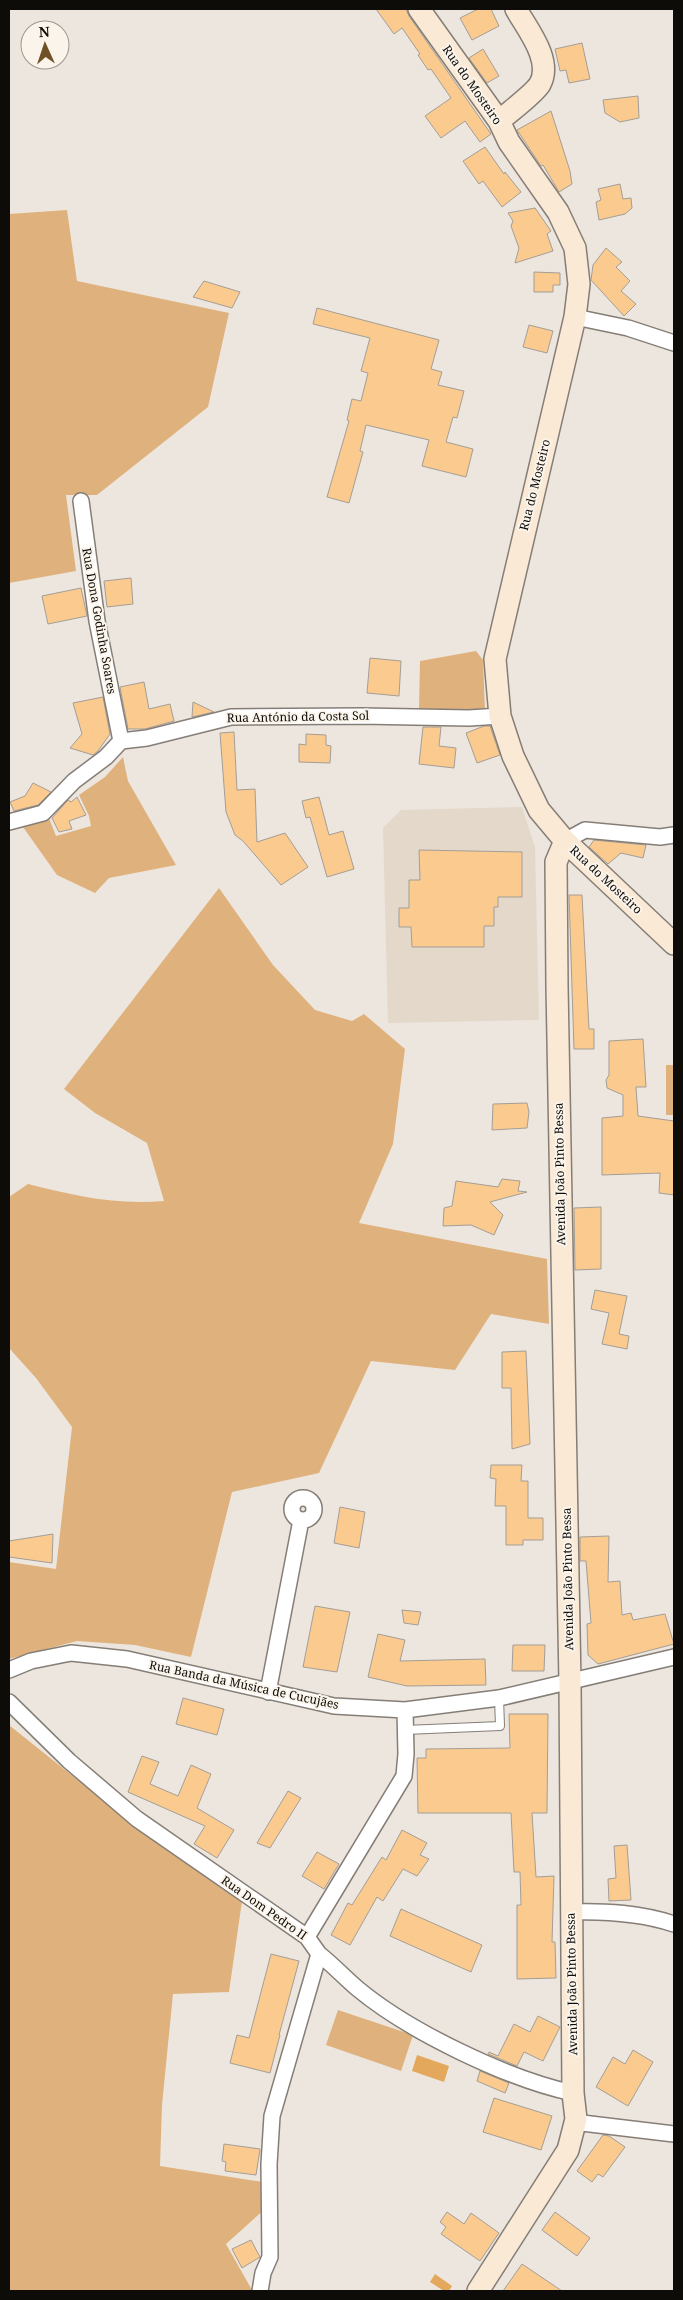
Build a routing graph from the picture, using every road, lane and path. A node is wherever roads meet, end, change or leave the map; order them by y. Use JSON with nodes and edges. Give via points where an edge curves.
{"nodes":[{"id":1,"x":418,"y":9,"type":"edge"},
{"id":2,"x":516,"y":9,"type":"edge"},
{"id":3,"x":498,"y":121,"type":"junction"},
{"id":4,"x":575,"y":316,"type":"junction"},
{"id":5,"x":674,"y":343,"type":"edge"},
{"id":6,"x":81,"y":501,"type":"dead end"},
{"id":7,"x":500,"y":716,"type":"junction"},
{"id":8,"x":121,"y":741,"type":"junction"},
{"id":9,"x":9,"y":822,"type":"edge"},
{"id":10,"x":674,"y":835,"type":"edge"},
{"id":11,"x":565,"y":841,"type":"junction"},
{"id":12,"x":674,"y":944,"type":"edge"},
{"id":13,"x":301,"y":1520,"type":"dead end"},
{"id":14,"x":674,"y":1657,"type":"edge"},
{"id":15,"x":9,"y":1670,"type":"edge"},
{"id":16,"x":570,"y":1683,"type":"junction"},
{"id":17,"x":268,"y":1692,"type":"junction"},
{"id":18,"x":499,"y":1698,"type":"junction"},
{"id":19,"x":9,"y":1702,"type":"edge"},
{"id":20,"x":405,"y":1710,"type":"junction"},
{"id":21,"x":405,"y":1730,"type":"junction"},
{"id":22,"x":571,"y":1912,"type":"junction"},
{"id":23,"x":674,"y":1924,"type":"edge"},
{"id":24,"x":307,"y":1937,"type":"junction"},
{"id":25,"x":319,"y":1954,"type":"junction"},
{"id":26,"x":574,"y":2093,"type":"junction"},
{"id":27,"x":576,"y":2119,"type":"junction"},
{"id":28,"x":674,"y":2134,"type":"edge"},
{"id":29,"x":260,"y":2291,"type":"edge"},
{"id":30,"x":478,"y":2291,"type":"edge"}],
"edges":[{"from":1,"to":3,"type":"main road","name":"Rua do Mosteiro"},
{"from":2,"to":3,"type":"main road","via":[[541,56],[543,76],[539,86]]},
{"from":3,"to":4,"type":"main road","name":"Rua do Mosteiro","via":[[558,212],[575,248],[579,284]]},
{"from":4,"to":5,"type":"street"},
{"from":4,"to":7,"type":"main road","name":"Rua do Mosteiro","via":[[495,659]]},
{"from":6,"to":8,"type":"street","name":"Rua Dona Godinha Soares","via":[[97,621]]},
{"from":7,"to":8,"type":"street","name":"Rua António da Costa Sol","via":[[231,717],[147,738]]},
{"from":7,"to":11,"type":"main road","name":"Rua do Mosteiro","via":[[513,756],[539,810]]},
{"from":8,"to":9,"type":"street","via":[[43,813]]},
{"from":10,"to":11,"type":"street","via":[[660,837],[585,830]]},
{"from":11,"to":12,"type":"main road","name":"Rua do Mosteiro"},
{"from":11,"to":16,"type":"main road","name":"Avenida João Pinto Bessa","via":[[556,862],[556,871]]},
{"from":13,"to":17,"type":"street"},
{"from":14,"to":16,"type":"street","name":"Rua Banda da Música de Cucujães"},
{"from":15,"to":17,"type":"street","name":"Rua Banda da Música de Cucujães","via":[[31,1661],[71,1654],[127,1659]]},
{"from":16,"to":18,"type":"street","name":"Rua Banda da Música de Cucujães"},
{"from":16,"to":22,"type":"main road","name":"Avenida João Pinto Bessa"},
{"from":17,"to":20,"type":"street","name":"Rua Banda da Música de Cucujães","via":[[334,1706]]},
{"from":18,"to":20,"type":"street","name":"Rua Banda da Música de Cucujães"},
{"from":18,"to":21,"type":"lane","via":[[500,1726]]},
{"from":19,"to":24,"type":"street","name":"Rua Dom Pedro II","via":[[69,1761],[137,1819]]},
{"from":20,"to":21,"type":"street"},
{"from":21,"to":24,"type":"street","via":[[404,1776]]},
{"from":22,"to":23,"type":"street","via":[[613,1911]]},
{"from":22,"to":26,"type":"main road","name":"Avenida João Pinto Bessa"},
{"from":24,"to":25,"type":"street","name":"Rua Dom Pedro II"},
{"from":25,"to":26,"type":"street","name":"Rua Dom Pedro II","via":[[359,1990],[409,2025],[522,2078]]},
{"from":25,"to":29,"type":"street","via":[[272,2116],[268,2164],[270,2256]]},
{"from":26,"to":27,"type":"main road","name":"Avenida João Pinto Bessa"},
{"from":27,"to":28,"type":"street","via":[[582,2123]]},
{"from":27,"to":30,"type":"main road","name":"Avenida João Pinto Bessa","via":[[568,2150]]}]}
